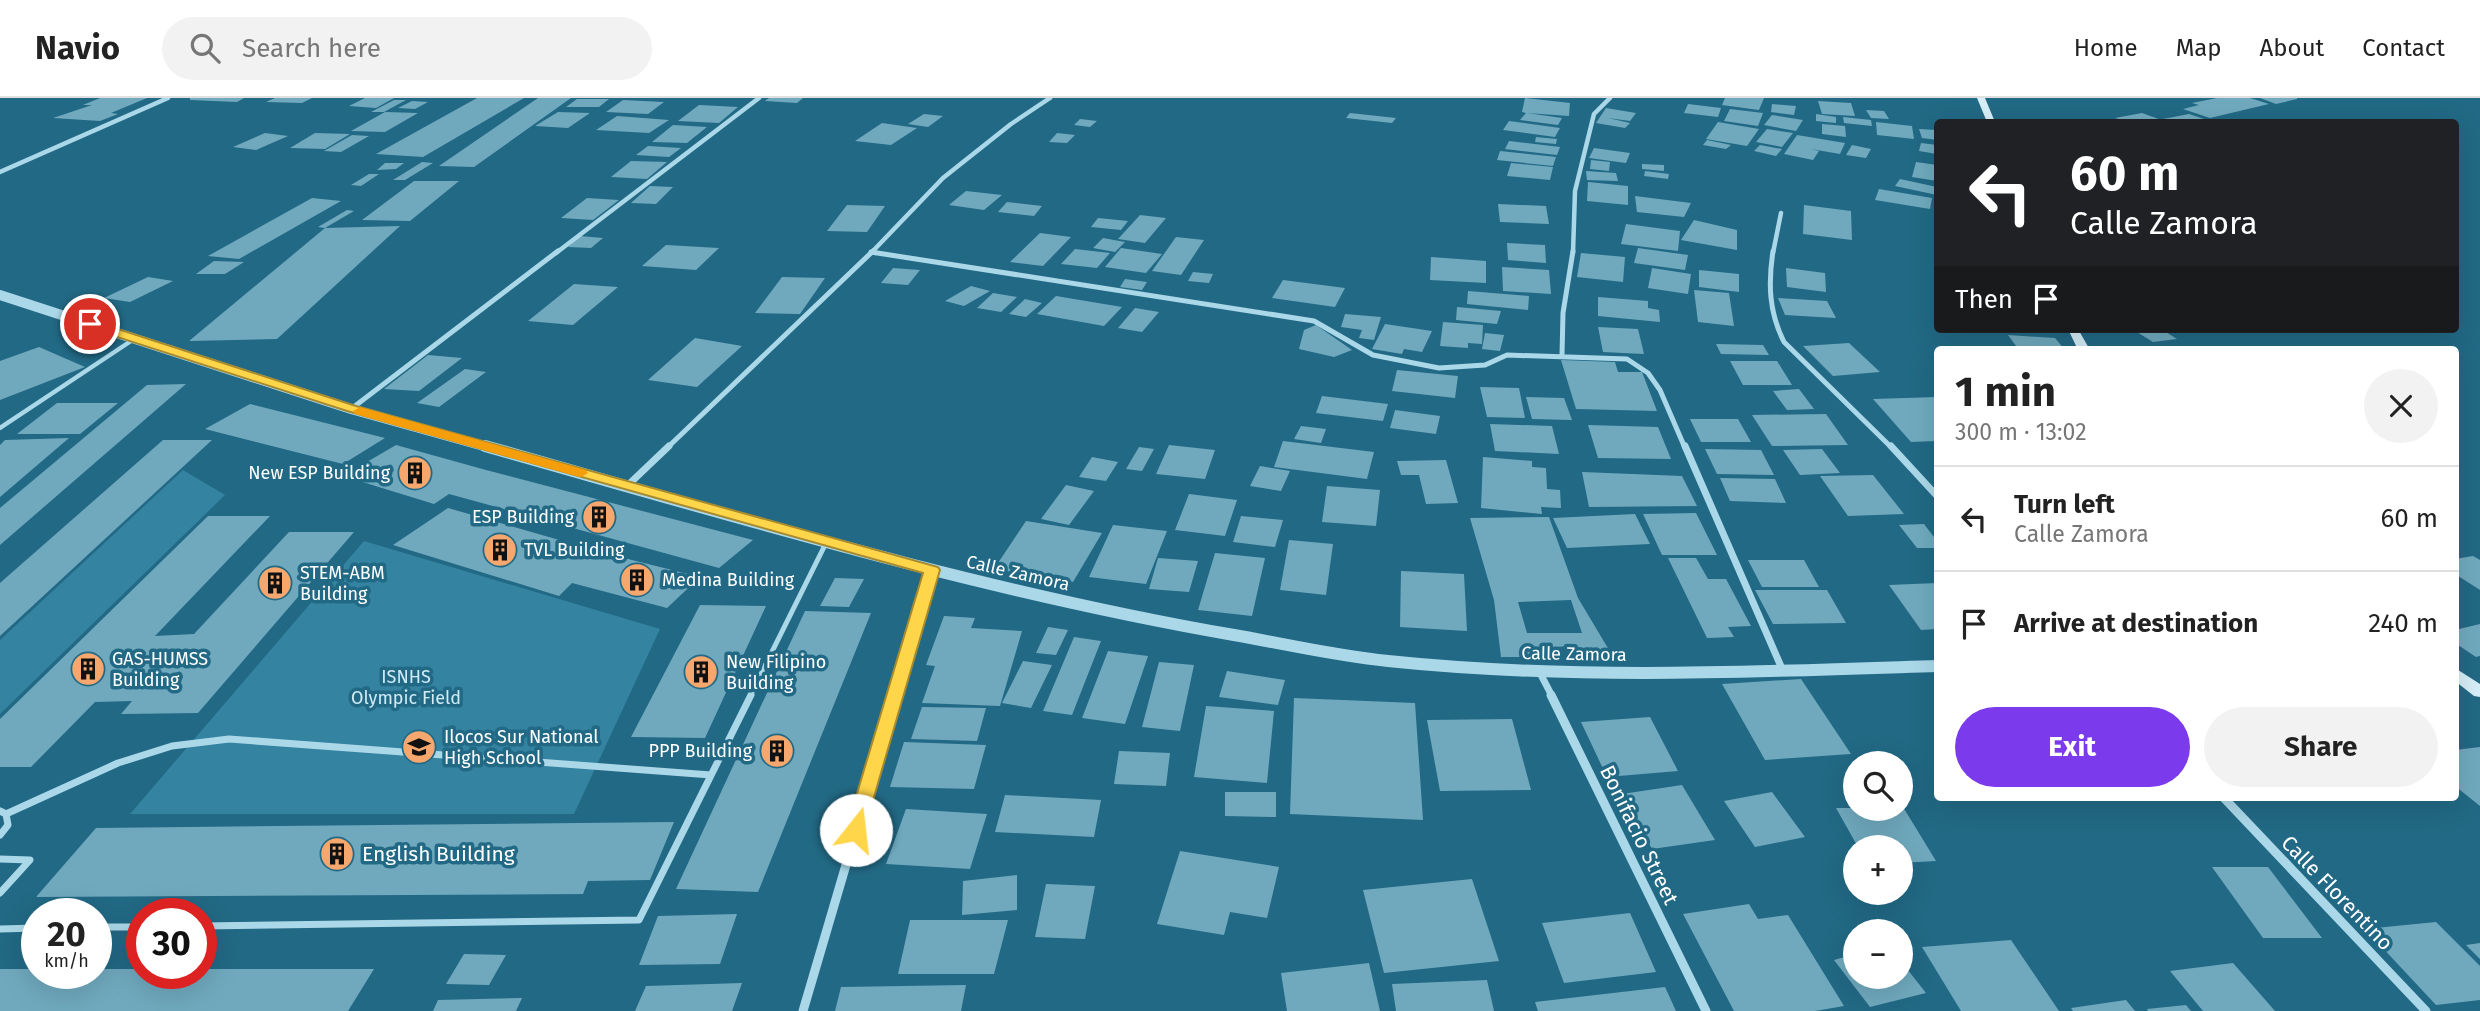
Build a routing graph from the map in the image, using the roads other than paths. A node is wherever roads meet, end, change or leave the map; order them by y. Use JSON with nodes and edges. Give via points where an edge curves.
{"nodes":[{"id":1,"x":168,"y":98,"type":"edge"},
{"id":2,"x":759,"y":98,"type":"edge"},
{"id":3,"x":1050,"y":98,"type":"edge"},
{"id":4,"x":1610,"y":98,"type":"edge"},
{"id":5,"x":1981,"y":98,"type":"edge"},
{"id":6,"x":1990,"y":119,"type":"edge"},
{"id":7,"x":0,"y":172,"type":"edge"},
{"id":8,"x":1781,"y":214,"type":"dead end"},
{"id":9,"x":871,"y":252,"type":"junction"},
{"id":10,"x":0,"y":295,"type":"edge"},
{"id":11,"x":135,"y":338,"type":"junction"},
{"id":12,"x":1562,"y":355,"type":"junction"},
{"id":13,"x":351,"y":408,"type":"junction"},
{"id":14,"x":0,"y":428,"type":"edge"},
{"id":15,"x":627,"y":486,"type":"junction"},
{"id":16,"x":1934,"y":493,"type":"edge"},
{"id":17,"x":827,"y":541,"type":"junction"},
{"id":18,"x":932,"y":570,"type":"junction"},
{"id":19,"x":1934,"y":666,"type":"edge"},
{"id":20,"x":1783,"y":671,"type":"junction"},
{"id":21,"x":1540,"y":673,"type":"junction"},
{"id":22,"x":2459,"y":676,"type":"edge"},
{"id":23,"x":2480,"y":692,"type":"edge"},
{"id":24,"x":711,"y":775,"type":"junction"},
{"id":25,"x":2227,"y":801,"type":"edge"},
{"id":26,"x":3,"y":812,"type":"edge"},
{"id":27,"x":0,"y":835,"type":"edge"},
{"id":28,"x":0,"y":859,"type":"edge"},
{"id":29,"x":0,"y":893,"type":"edge"},
{"id":30,"x":217,"y":926,"type":"edge"},
{"id":31,"x":21,"y":928,"type":"edge"},
{"id":32,"x":0,"y":929,"type":"edge"},
{"id":33,"x":803,"y":1011,"type":"edge"},
{"id":34,"x":1706,"y":1011,"type":"edge"},
{"id":35,"x":2426,"y":1011,"type":"edge"}],
"edges":[{"from":1,"to":7,"type":"street"},
{"from":2,"to":13,"type":"street"},
{"from":3,"to":9,"type":"street","via":[[943,178]]},
{"from":4,"to":12,"type":"street","via":[[1594,114],[1576,191]]},
{"from":5,"to":6,"type":"main road"},
{"from":8,"to":16,"type":"street","via":[[1769,269],[1774,326],[1784,342]]},
{"from":9,"to":12,"type":"street","via":[[1314,321],[1373,355],[1439,368],[1485,365],[1507,355]]},
{"from":9,"to":15,"type":"street"},
{"from":10,"to":11,"type":"street","name":"Calle Zamora"},
{"from":11,"to":13,"type":"street","name":"Calle Zamora"},
{"from":11,"to":14,"type":"lane"},
{"from":12,"to":20,"type":"street","via":[[1627,359],[1648,373],[1660,390]]},
{"from":13,"to":15,"type":"street","name":"Calle Zamora"},
{"from":15,"to":17,"type":"street","name":"Calle Zamora"},
{"from":17,"to":18,"type":"street","name":"Calle Zamora"},
{"from":17,"to":24,"type":"lane"},
{"from":18,"to":21,"type":"street","name":"Calle Zamora","via":[[1129,617],[1371,659]]},
{"from":18,"to":33,"type":"street"},
{"from":19,"to":20,"type":"street","name":"Calle Zamora"},
{"from":20,"to":21,"type":"street","name":"Calle Zamora"},
{"from":21,"to":34,"type":"street","name":"Bonifacio Street"},
{"from":22,"to":23,"type":"main road"},
{"from":24,"to":26,"type":"lane","via":[[229,739],[172,746],[118,763]]},
{"from":24,"to":30,"type":"lane","via":[[639,920]]},
{"from":25,"to":35,"type":"street","name":"Calle Florentino"},
{"from":26,"to":27,"type":"lane","via":[[8,825]]},
{"from":28,"to":29,"type":"lane","via":[[30,860]]},
{"from":31,"to":32,"type":"lane"}]}
